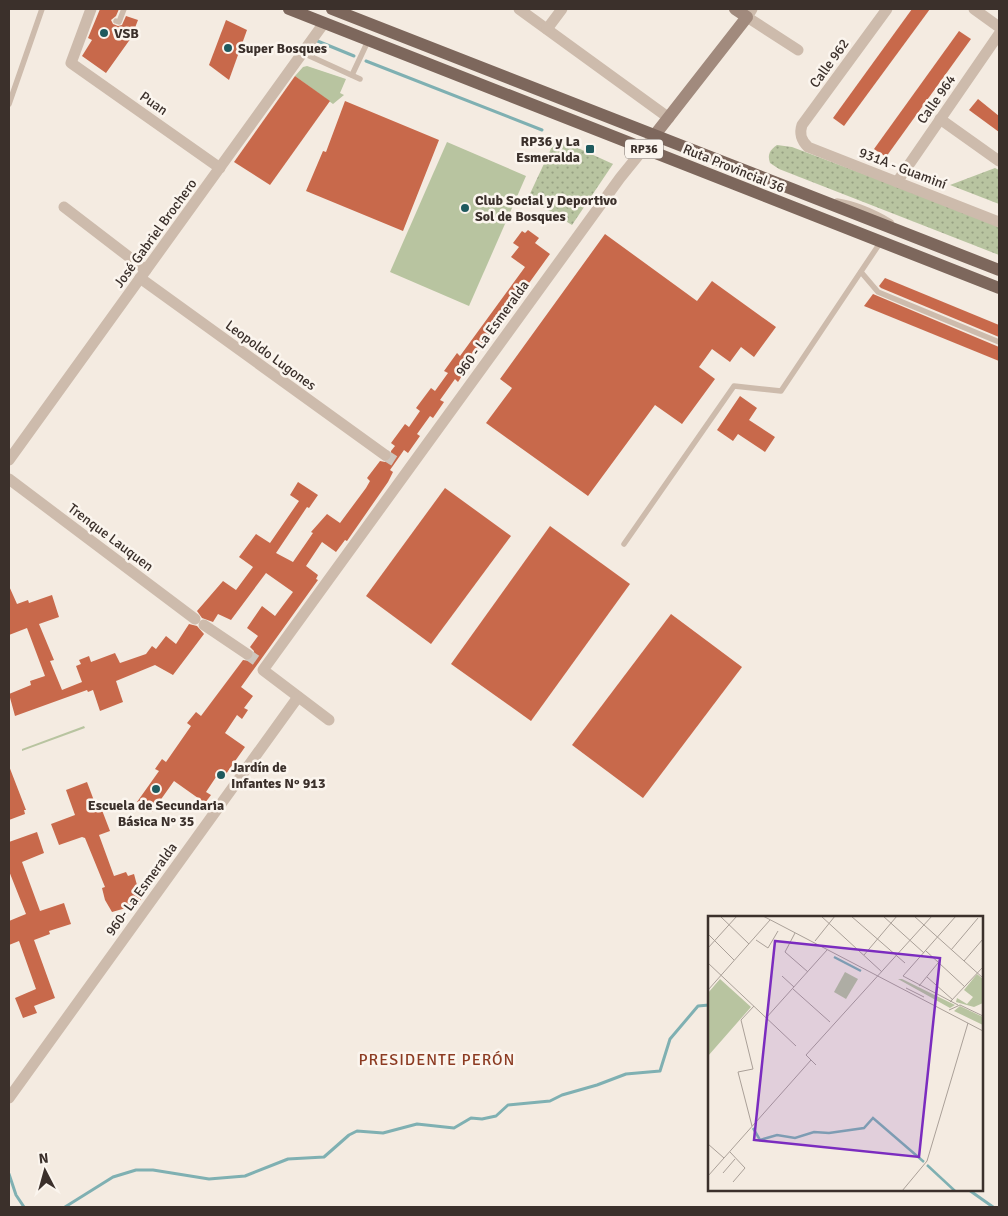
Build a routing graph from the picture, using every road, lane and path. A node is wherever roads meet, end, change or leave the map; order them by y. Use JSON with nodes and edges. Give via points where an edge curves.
{"nodes":[{"id":1,"x":42,"y":9,"type":"edge"},
{"id":2,"x":124,"y":9,"type":"edge"},
{"id":3,"x":289,"y":9,"type":"edge"},
{"id":4,"x":332,"y":9,"type":"edge"},
{"id":5,"x":519,"y":9,"type":"edge"},
{"id":6,"x":562,"y":9,"type":"edge"},
{"id":7,"x":735,"y":9,"type":"edge"},
{"id":8,"x":887,"y":9,"type":"edge"},
{"id":9,"x":974,"y":9,"type":"edge"},
{"id":10,"x":94,"y":10,"type":"edge"},
{"id":11,"x":749,"y":13,"type":"edge"},
{"id":12,"x":116,"y":21,"type":"dead end"},
{"id":13,"x":324,"y":23,"type":"junction"},
{"id":14,"x":999,"y":27,"type":"edge"},
{"id":15,"x":547,"y":29,"type":"junction"},
{"id":16,"x":999,"y":34,"type":"edge"},
{"id":17,"x":368,"y":40,"type":"junction"},
{"id":18,"x":798,"y":50,"type":"dead end"},
{"id":19,"x":303,"y":53,"type":"junction"},
{"id":20,"x":352,"y":75,"type":"junction"},
{"id":21,"x":360,"y":79,"type":"dead end"},
{"id":22,"x":9,"y":104,"type":"edge"},
{"id":23,"x":669,"y":118,"type":"junction"},
{"id":24,"x":940,"y":119,"type":"junction"},
{"id":25,"x":654,"y":136,"type":"junction"},
{"id":26,"x":801,"y":137,"type":"joint"},
{"id":27,"x":644,"y":149,"type":"junction"},
{"id":28,"x":999,"y":161,"type":"edge"},
{"id":29,"x":220,"y":168,"type":"junction"},
{"id":30,"x":897,"y":182,"type":"junction"},
{"id":31,"x":64,"y":207,"type":"dead end"},
{"id":32,"x":999,"y":222,"type":"edge"},
{"id":33,"x":880,"y":243,"type":"junction"},
{"id":34,"x":999,"y":270,"type":"edge"},
{"id":35,"x":861,"y":272,"type":"junction"},
{"id":36,"x":143,"y":274,"type":"junction"},
{"id":37,"x":999,"y":288,"type":"edge"},
{"id":38,"x":999,"y":342,"type":"edge"},
{"id":39,"x":385,"y":455,"type":"tunnel mouth"},
{"id":40,"x":9,"y":460,"type":"edge"},
{"id":41,"x":396,"y":462,"type":"tunnel mouth"},
{"id":42,"x":406,"y":469,"type":"junction"},
{"id":43,"x":9,"y":479,"type":"edge"},
{"id":44,"x":624,"y":544,"type":"dead end"},
{"id":45,"x":247,"y":654,"type":"tunnel mouth"},
{"id":46,"x":298,"y":697,"type":"junction"},
{"id":47,"x":328,"y":720,"type":"dead end"},
{"id":48,"x":9,"y":1098,"type":"edge"}],
"edges":[{"from":1,"to":22,"type":"lane"},
{"from":2,"to":12,"type":"lane","via":[[119,22]]},
{"from":3,"to":13,"type":"main road","name":"Ruta Provincial 36","number":"RP36"},
{"from":4,"to":25,"type":"main road","name":"Ruta Provincial 36","number":"RP36"},
{"from":5,"to":15,"type":"street"},
{"from":6,"to":15,"type":"street"},
{"from":7,"to":11,"type":"street"},
{"from":8,"to":26,"type":"street","name":"Calle 962","via":[[802,125]]},
{"from":9,"to":14,"type":"street"},
{"from":10,"to":29,"type":"street","name":"Puan","via":[[71,63]]},
{"from":11,"to":18,"type":"street"},
{"from":11,"to":23,"type":"street","name":"960 - La Esmeralda"},
{"from":13,"to":17,"type":"main road","name":"Ruta Provincial 36","number":"RP36"},
{"from":13,"to":19,"type":"street","name":"José Gabriel Brochero"},
{"from":15,"to":23,"type":"street"},
{"from":16,"to":24,"type":"street","name":"Calle 964"},
{"from":17,"to":20,"type":"lane"},
{"from":17,"to":27,"type":"main road","name":"Ruta Provincial 36","number":"RP36"},
{"from":19,"to":20,"type":"lane"},
{"from":19,"to":29,"type":"street","name":"José Gabriel Brochero"},
{"from":20,"to":21,"type":"lane"},
{"from":23,"to":25,"type":"street","name":"960 - La Esmeralda"},
{"from":24,"to":28,"type":"street"},
{"from":24,"to":30,"type":"street","name":"Calle 964"},
{"from":25,"to":27,"type":"street","name":"960 - La Esmeralda"},
{"from":25,"to":34,"type":"main road","name":"Ruta Provincial 36","number":"RP36"},
{"from":26,"to":30,"type":"street","name":"931A - Guaminí","via":[[808,147]]},
{"from":27,"to":33,"type":"main road","name":"Ruta Provincial 36","number":"RP36"},
{"from":27,"to":42,"type":"street","name":"960 - La Esmeralda"},
{"from":29,"to":36,"type":"street","name":"José Gabriel Brochero"},
{"from":30,"to":32,"type":"street","name":"931A - Guaminí"},
{"from":31,"to":36,"type":"street","name":"Leopoldo Lugones"},
{"from":33,"to":35,"type":"lane"},
{"from":33,"to":37,"type":"main road","name":"Ruta Provincial 36","number":"RP36"},
{"from":35,"to":38,"type":"lane","via":[[878,292]]},
{"from":35,"to":44,"type":"lane","via":[[780,391],[734,386]]},
{"from":36,"to":39,"type":"street","name":"Leopoldo Lugones"},
{"from":36,"to":40,"type":"street","name":"José Gabriel Brochero"},
{"from":41,"to":42,"type":"street"},
{"from":42,"to":46,"type":"street","name":"960 - La Esmeralda","via":[[262,666]]},
{"from":43,"to":45,"type":"street","name":"Trenque Lauquen","via":[[199,622]]},
{"from":46,"to":47,"type":"street"},
{"from":46,"to":48,"type":"street","name":"960- La Esmeralda"}]}
